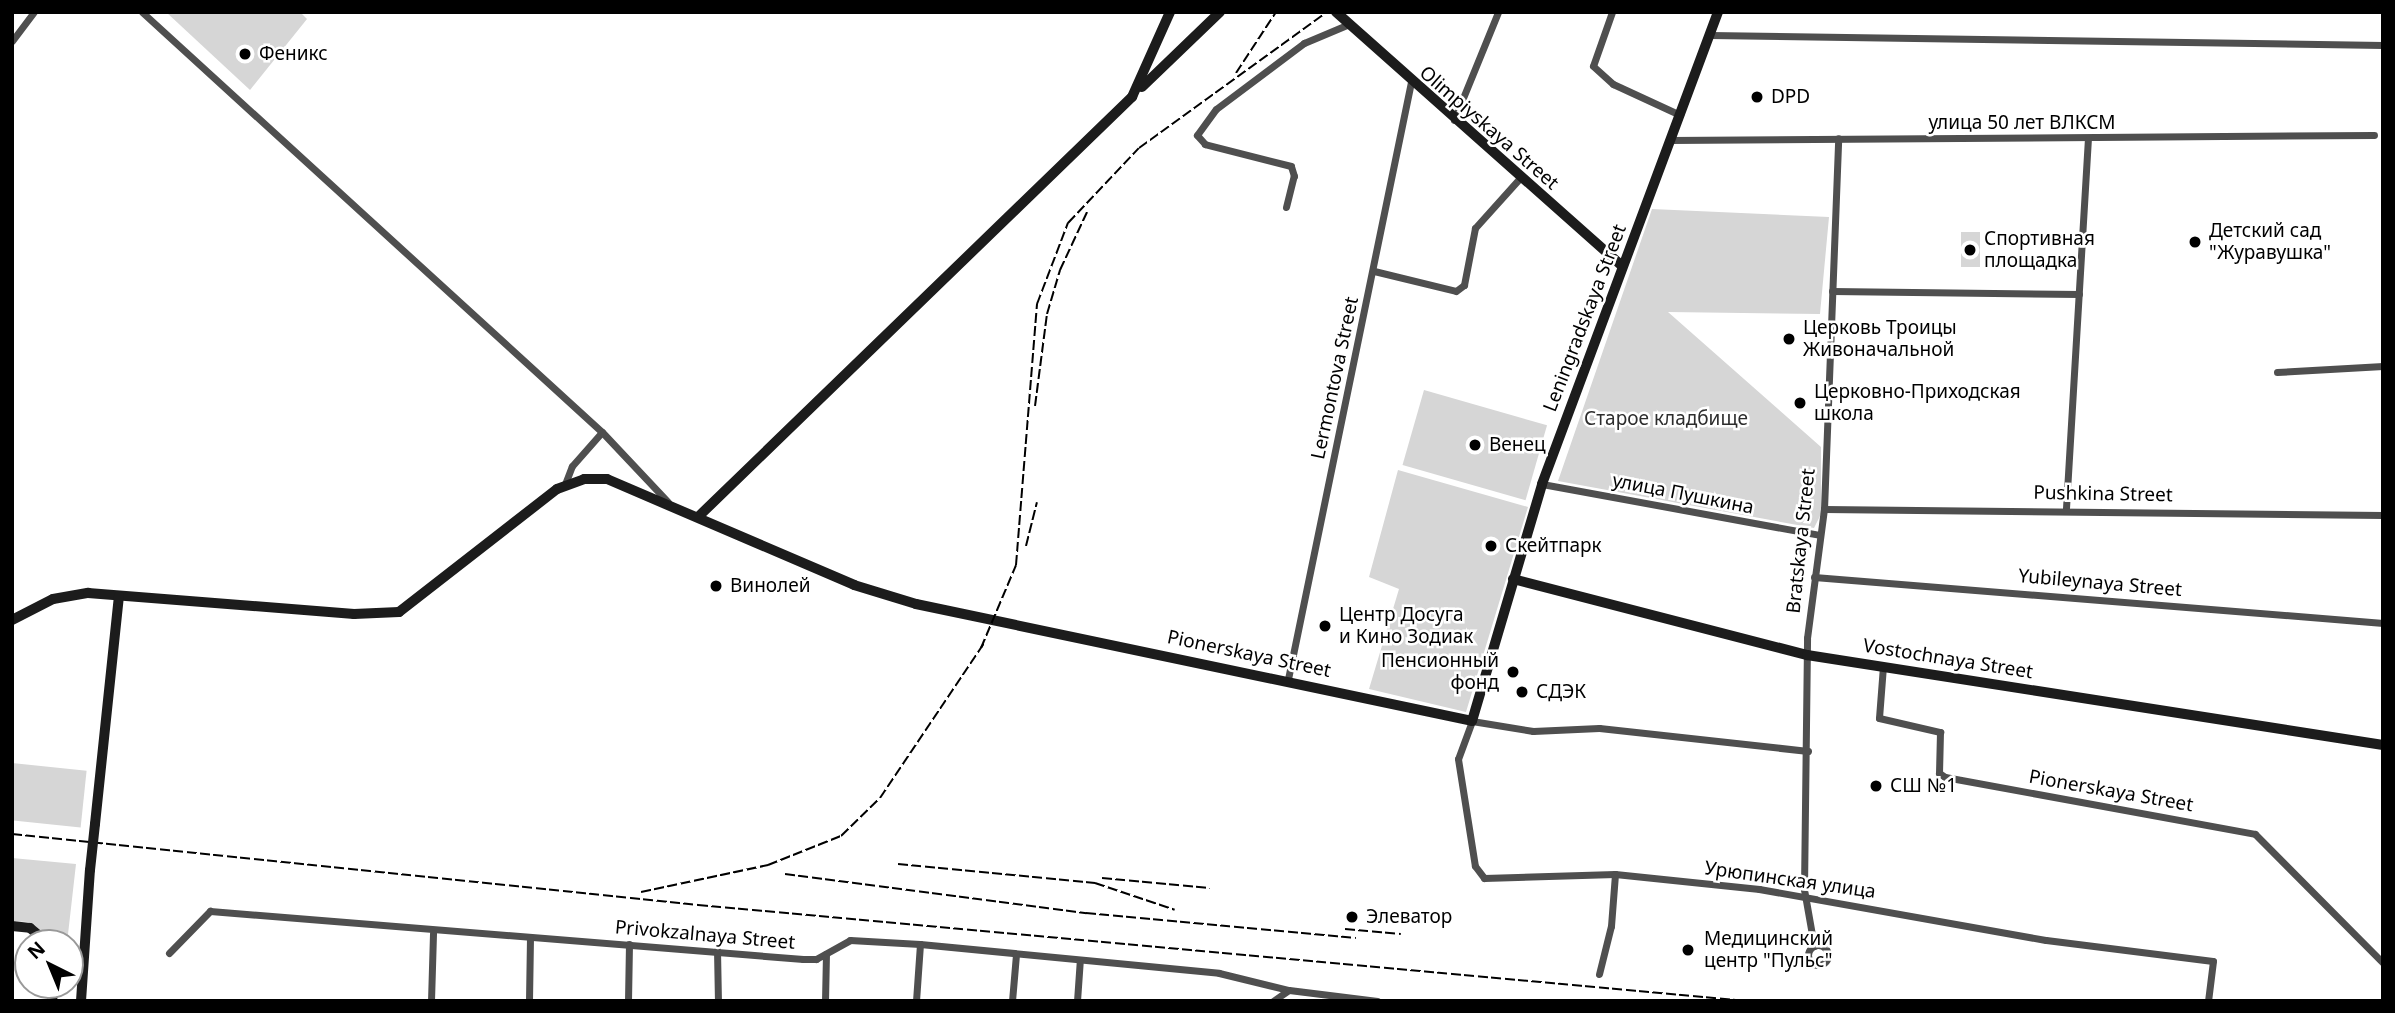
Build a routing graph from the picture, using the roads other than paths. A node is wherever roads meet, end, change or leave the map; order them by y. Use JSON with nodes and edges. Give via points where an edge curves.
{"nodes":[{"id":1,"x":34,"y":12,"type":"edge"},
{"id":2,"x":142,"y":12,"type":"edge"},
{"id":3,"x":1170,"y":12,"type":"edge"},
{"id":4,"x":1220,"y":12,"type":"edge"},
{"id":5,"x":1336,"y":12,"type":"edge"},
{"id":6,"x":1498,"y":12,"type":"edge"},
{"id":7,"x":1612,"y":12,"type":"edge"},
{"id":8,"x":1718,"y":12,"type":"edge"},
{"id":9,"x":1349,"y":24,"type":"junction"},
{"id":10,"x":1710,"y":35,"type":"junction"},
{"id":11,"x":12,"y":41,"type":"edge"},
{"id":12,"x":2383,"y":45,"type":"edge"},
{"id":13,"x":1411,"y":82,"type":"junction"},
{"id":14,"x":1132,"y":97,"type":"junction"},
{"id":15,"x":1680,"y":115,"type":"junction"},
{"id":16,"x":1454,"y":120,"type":"junction"},
{"id":17,"x":2374,"y":135,"type":"dead end"},
{"id":18,"x":1838,"y":138,"type":"junction"},
{"id":19,"x":1670,"y":140,"type":"junction"},
{"id":20,"x":2088,"y":140,"type":"junction"},
{"id":21,"x":1520,"y":178,"type":"junction"},
{"id":22,"x":1286,"y":207,"type":"dead end"},
{"id":23,"x":1622,"y":266,"type":"junction"},
{"id":24,"x":1374,"y":271,"type":"junction"},
{"id":25,"x":1832,"y":291,"type":"junction"},
{"id":26,"x":2079,"y":294,"type":"junction"},
{"id":27,"x":2383,"y":366,"type":"edge"},
{"id":28,"x":2277,"y":372,"type":"dead end"},
{"id":29,"x":602,"y":432,"type":"junction"},
{"id":30,"x":565,"y":484,"type":"junction"},
{"id":31,"x":1542,"y":484,"type":"junction"},
{"id":32,"x":668,"y":502,"type":"junction"},
{"id":33,"x":2066,"y":508,"type":"junction"},
{"id":34,"x":1824,"y":509,"type":"junction"},
{"id":35,"x":2383,"y":515,"type":"edge"},
{"id":36,"x":699,"y":516,"type":"junction"},
{"id":37,"x":1819,"y":535,"type":"junction"},
{"id":38,"x":1814,"y":577,"type":"junction"},
{"id":39,"x":1513,"y":579,"type":"junction"},
{"id":40,"x":119,"y":596,"type":"junction"},
{"id":41,"x":12,"y":620,"type":"edge"},
{"id":42,"x":2383,"y":623,"type":"edge"},
{"id":43,"x":1807,"y":655,"type":"junction"},
{"id":44,"x":1883,"y":666,"type":"junction"},
{"id":45,"x":1288,"y":679,"type":"junction"},
{"id":46,"x":1472,"y":721,"type":"junction"},
{"id":47,"x":2383,"y":745,"type":"edge"},
{"id":48,"x":1808,"y":751,"type":"junction"},
{"id":49,"x":1615,"y":874,"type":"junction"},
{"id":50,"x":1805,"y":897,"type":"junction"},
{"id":51,"x":12,"y":926,"type":"edge"},
{"id":52,"x":31,"y":929,"type":"edge"},
{"id":53,"x":433,"y":933,"type":"junction"},
{"id":54,"x":530,"y":938,"type":"junction"},
{"id":55,"x":629,"y":944,"type":"junction"},
{"id":56,"x":920,"y":944,"type":"junction"},
{"id":57,"x":1814,"y":946,"type":"dead end"},
{"id":58,"x":717,"y":950,"type":"junction"},
{"id":59,"x":169,"y":953,"type":"dead end"},
{"id":60,"x":826,"y":954,"type":"junction"},
{"id":61,"x":1016,"y":954,"type":"junction"},
{"id":62,"x":1080,"y":962,"type":"junction"},
{"id":63,"x":2383,"y":963,"type":"edge"},
{"id":64,"x":1599,"y":974,"type":"dead end"},
{"id":65,"x":1289,"y":990,"type":"junction"},
{"id":66,"x":1275,"y":999,"type":"edge"},
{"id":67,"x":81,"y":1001,"type":"edge"},
{"id":68,"x":431,"y":1001,"type":"edge"},
{"id":69,"x":529,"y":1001,"type":"edge"},
{"id":70,"x":628,"y":1001,"type":"edge"},
{"id":71,"x":718,"y":1001,"type":"edge"},
{"id":72,"x":825,"y":1001,"type":"edge"},
{"id":73,"x":916,"y":1001,"type":"edge"},
{"id":74,"x":1012,"y":1001,"type":"edge"},
{"id":75,"x":1077,"y":1001,"type":"edge"},
{"id":76,"x":1377,"y":1001,"type":"edge"},
{"id":77,"x":2208,"y":1001,"type":"edge"}],
"edges":[{"from":1,"to":11,"type":"street"},
{"from":2,"to":29,"type":"street"},
{"from":3,"to":14,"type":"street"},
{"from":4,"to":14,"type":"street"},
{"from":5,"to":9,"type":"street","name":"Olimpiyskaya Street"},
{"from":6,"to":16,"type":"street"},
{"from":7,"to":15,"type":"street","via":[[1593,66],[1613,84]]},
{"from":8,"to":10,"type":"street","name":"Leningradskaya Street"},
{"from":9,"to":13,"type":"street","name":"Olimpiyskaya Street"},
{"from":9,"to":22,"type":"street","via":[[1304,43],[1216,109],[1197,135],[1205,144],[1291,166],[1294,176]]},
{"from":10,"to":12,"type":"street"},
{"from":10,"to":15,"type":"street","name":"Leningradskaya Street"},
{"from":13,"to":16,"type":"street","name":"Olimpiyskaya Street"},
{"from":13,"to":24,"type":"street","name":"Lermontova Street"},
{"from":14,"to":36,"type":"street"},
{"from":15,"to":19,"type":"street","name":"Leningradskaya Street"},
{"from":16,"to":21,"type":"street","name":"Olimpiyskaya Street"},
{"from":17,"to":20,"type":"street","name":"улица 50 лет ВЛКСМ"},
{"from":18,"to":19,"type":"street","name":"улица 50 лет ВЛКСМ"},
{"from":18,"to":20,"type":"street","name":"улица 50 лет ВЛКСМ"},
{"from":18,"to":25,"type":"street","name":"Bratskaya Street"},
{"from":19,"to":23,"type":"street","name":"Leningradskaya Street"},
{"from":20,"to":26,"type":"street"},
{"from":21,"to":23,"type":"street","name":"Olimpiyskaya Street"},
{"from":21,"to":24,"type":"street","via":[[1475,228],[1464,285],[1456,290]]},
{"from":23,"to":31,"type":"street","name":"Leningradskaya Street"},
{"from":24,"to":45,"type":"street","name":"Lermontova Street"},
{"from":25,"to":26,"type":"street"},
{"from":25,"to":34,"type":"street","name":"Bratskaya Street"},
{"from":26,"to":33,"type":"street"},
{"from":27,"to":28,"type":"street"},
{"from":29,"to":30,"type":"street","via":[[572,467]]},
{"from":29,"to":32,"type":"street"},
{"from":30,"to":32,"type":"street","name":"Pionerskaya Street","via":[[607,480]]},
{"from":30,"to":40,"type":"street","via":[[399,612],[354,614]]},
{"from":31,"to":37,"type":"street","name":"улица Пушкина"},
{"from":31,"to":39,"type":"street","name":"Leningradskaya Street"},
{"from":32,"to":36,"type":"street","name":"Pionerskaya Street"},
{"from":33,"to":34,"type":"street","name":"Pushkina Street"},
{"from":33,"to":35,"type":"street","name":"Pushkina Street"},
{"from":34,"to":37,"type":"street","name":"Bratskaya Street"},
{"from":36,"to":45,"type":"street","name":"Pionerskaya Street","via":[[854,585],[916,604]]},
{"from":37,"to":38,"type":"street","name":"Bratskaya Street"},
{"from":38,"to":42,"type":"street","name":"Yubileynaya Street"},
{"from":38,"to":43,"type":"street","name":"Bratskaya Street"},
{"from":39,"to":43,"type":"street","name":"Vostochnaya Street"},
{"from":39,"to":46,"type":"street","name":"Leningradskaya Street"},
{"from":40,"to":41,"type":"street","via":[[73,594]]},
{"from":40,"to":67,"type":"street","bridge":true},
{"from":43,"to":44,"type":"street","name":"Vostochnaya Street"},
{"from":43,"to":48,"type":"street","name":"Bratskaya Street"},
{"from":44,"to":47,"type":"street","name":"Vostochnaya Street"},
{"from":44,"to":63,"type":"street","name":"Pionerskaya Street","via":[[1879,718],[1940,732],[1939,773],[1945,778],[2256,834]]},
{"from":45,"to":46,"type":"street","name":"Pionerskaya Street"},
{"from":46,"to":48,"type":"street","name":"Pionerskaya Street","via":[[1532,731],[1599,728]]},
{"from":46,"to":49,"type":"street","name":"Урюпинская улица","via":[[1458,759],[1480,875]]},
{"from":48,"to":50,"type":"street","name":"Bratskaya Street"},
{"from":49,"to":50,"type":"street","name":"Урюпинская улица"},
{"from":49,"to":64,"type":"street","via":[[1611,926]]},
{"from":50,"to":57,"type":"street","name":"Bratskaya Street"},
{"from":50,"to":77,"type":"street","name":"Урюпинская улица","via":[[2046,940],[2213,961]]},
{"from":51,"to":52,"type":"street"},
{"from":53,"to":54,"type":"street","name":"Privokzalnaya Street"},
{"from":53,"to":59,"type":"street","name":"Privokzalnaya Street","via":[[209,911]]},
{"from":53,"to":68,"type":"street"},
{"from":54,"to":55,"type":"street","name":"Privokzalnaya Street"},
{"from":54,"to":69,"type":"street"},
{"from":55,"to":58,"type":"street","name":"Privokzalnaya Street"},
{"from":55,"to":70,"type":"street"},
{"from":56,"to":60,"type":"street","name":"Privokzalnaya Street","via":[[850,940]]},
{"from":56,"to":61,"type":"street","name":"Privokzalnaya Street"},
{"from":56,"to":73,"type":"street"},
{"from":58,"to":60,"type":"street","name":"Privokzalnaya Street","via":[[803,959]]},
{"from":58,"to":71,"type":"street"},
{"from":60,"to":72,"type":"street"},
{"from":61,"to":62,"type":"street","name":"Privokzalnaya Street"},
{"from":61,"to":74,"type":"street"},
{"from":62,"to":65,"type":"street","name":"Privokzalnaya Street","via":[[1219,973]]},
{"from":62,"to":75,"type":"street"},
{"from":65,"to":66,"type":"street"},
{"from":65,"to":76,"type":"street","name":"Privokzalnaya Street"}]}
